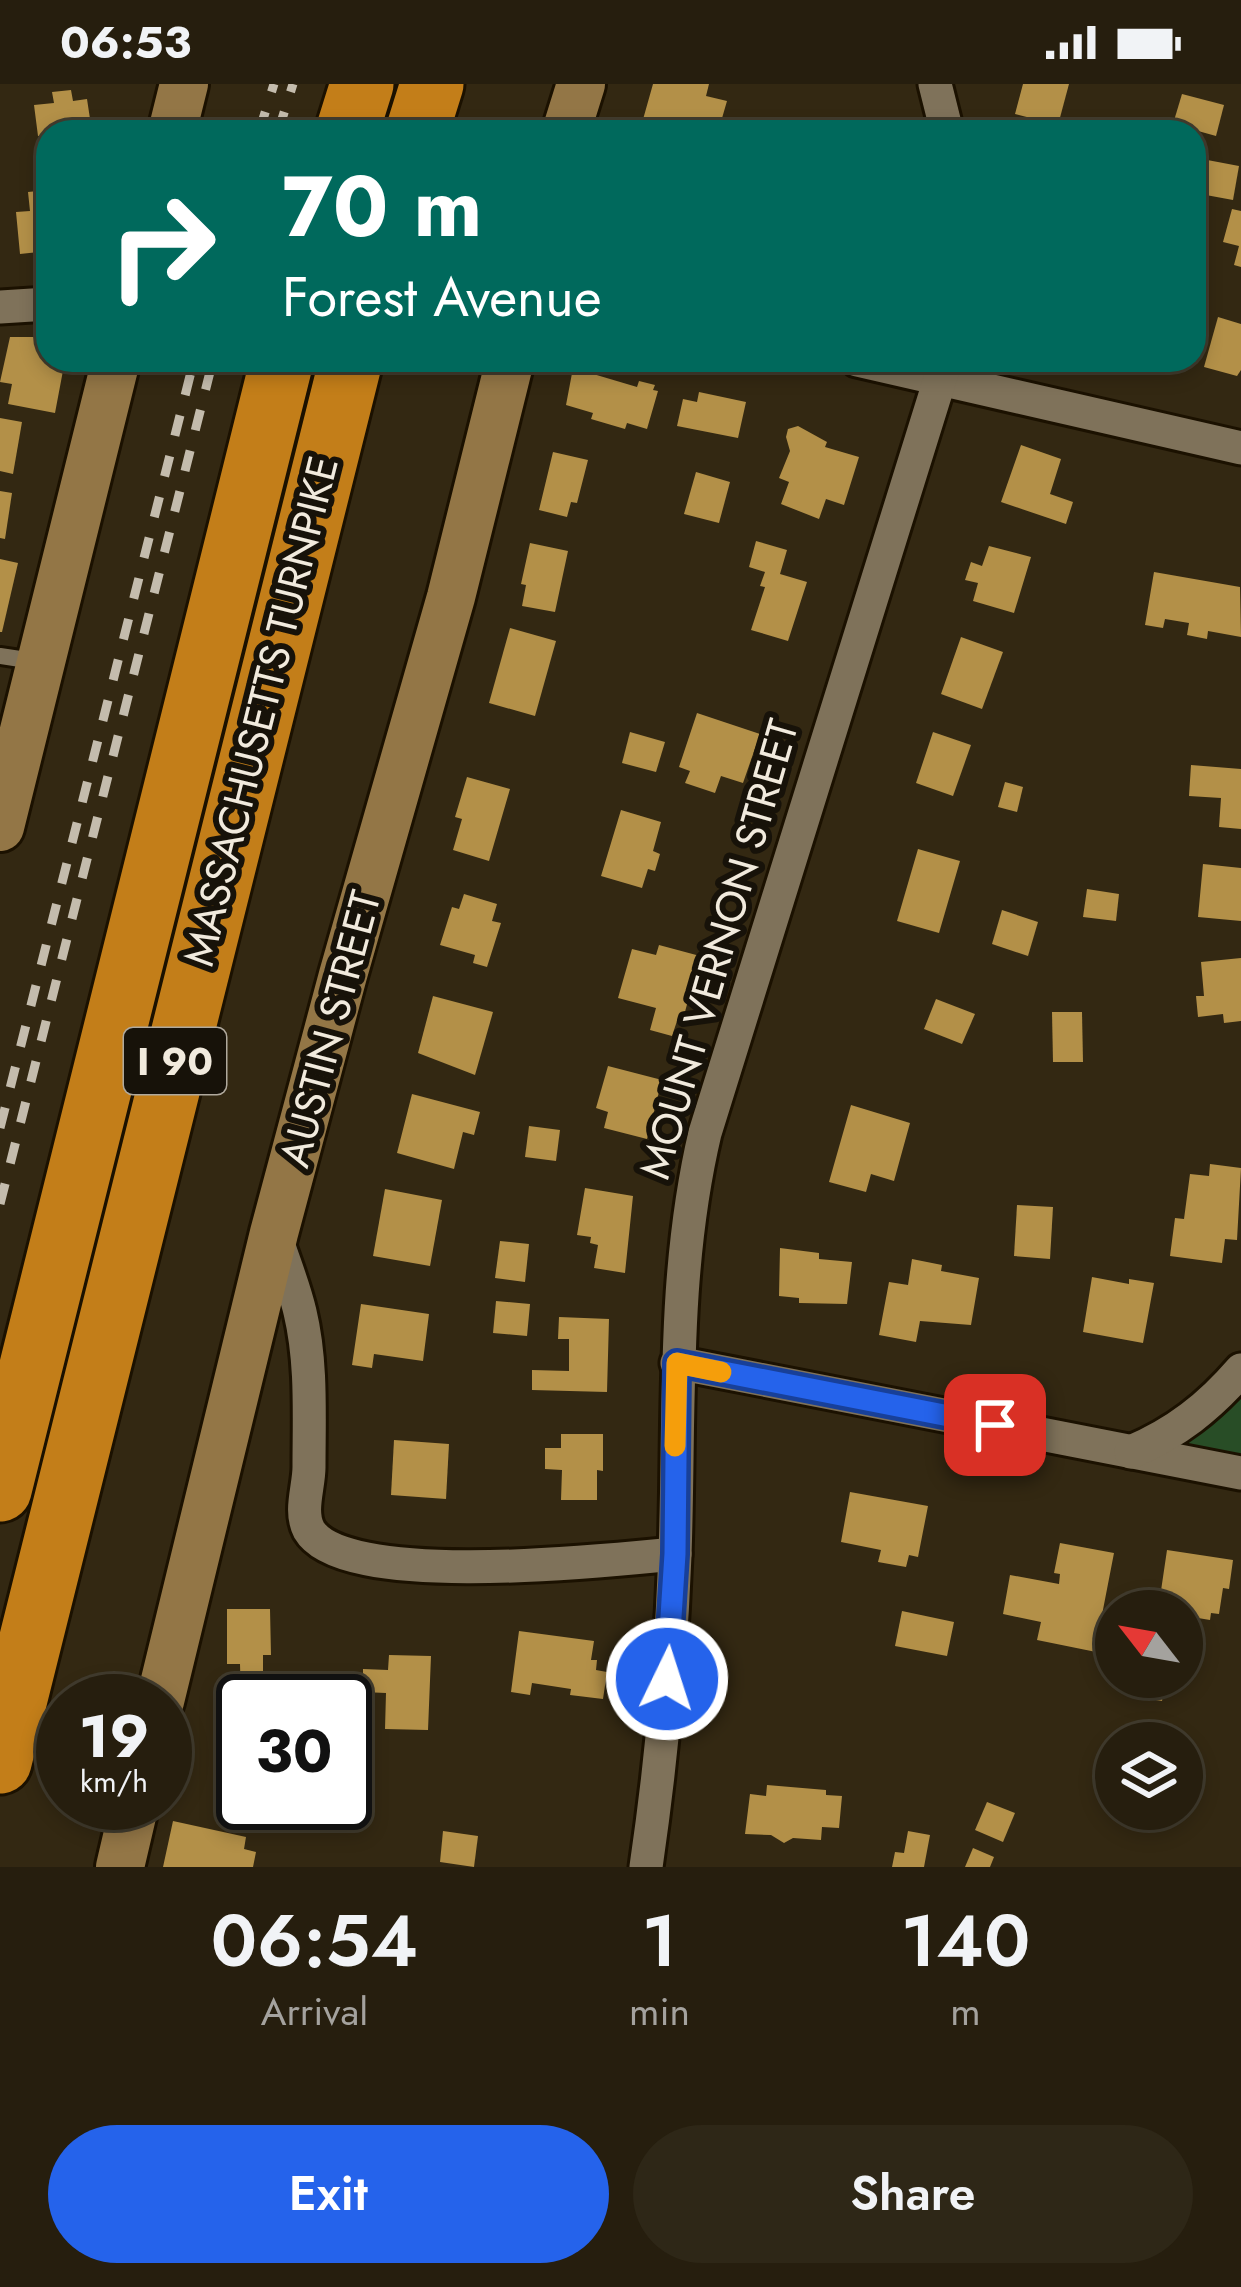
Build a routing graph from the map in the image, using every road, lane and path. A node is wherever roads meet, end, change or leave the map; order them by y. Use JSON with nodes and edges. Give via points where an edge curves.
{"nodes":[{"id":1,"x":184,"y":84,"type":"edge"},
{"id":2,"x":362,"y":84,"type":"edge"},
{"id":3,"x":431,"y":84,"type":"edge"},
{"id":4,"x":581,"y":84,"type":"edge"},
{"id":5,"x":935,"y":84,"type":"edge"},
{"id":6,"x":175,"y":120,"type":"edge"},
{"id":7,"x":351,"y":120,"type":"edge"},
{"id":8,"x":420,"y":120,"type":"edge"},
{"id":9,"x":570,"y":120,"type":"edge"},
{"id":10,"x":944,"y":120,"type":"edge"},
{"id":11,"x":36,"y":305,"type":"edge"},
{"id":12,"x":0,"y":307,"type":"edge"},
{"id":13,"x":112,"y":372,"type":"edge"},
{"id":14,"x":279,"y":372,"type":"edge"},
{"id":15,"x":348,"y":372,"type":"edge"},
{"id":16,"x":507,"y":372,"type":"edge"},
{"id":17,"x":942,"y":372,"type":"edge"},
{"id":18,"x":954,"y":372,"type":"edge"},
{"id":19,"x":1241,"y":448,"type":"edge"},
{"id":20,"x":20,"y":659,"type":"edge"},
{"id":21,"x":3,"y":802,"type":"edge"},
{"id":22,"x":274,"y":1233,"type":"junction"},
{"id":23,"x":677,"y":1363,"type":"junction"},
{"id":24,"x":1241,"y":1370,"type":"edge"},
{"id":25,"x":1132,"y":1451,"type":"junction"},
{"id":26,"x":1241,"y":1473,"type":"edge"},
{"id":27,"x":0,"y":1490,"type":"edge"},
{"id":28,"x":675,"y":1554,"type":"junction"},
{"id":29,"x":167,"y":1674,"type":"edge"},
{"id":30,"x":0,"y":1762,"type":"edge"},
{"id":31,"x":129,"y":1830,"type":"edge"},
{"id":32,"x":120,"y":1867,"type":"edge"},
{"id":33,"x":646,"y":1867,"type":"edge"}],
"edges":[{"from":1,"to":6,"type":"main road"},
{"from":2,"to":7,"type":"highway"},
{"from":3,"to":8,"type":"highway"},
{"from":4,"to":9,"type":"main road"},
{"from":5,"to":10,"type":"street"},
{"from":11,"to":12,"type":"street"},
{"from":13,"to":20,"type":"main road"},
{"from":14,"to":27,"type":"highway","name":"MASSACHUSETTS TURNPIKE","number":"I 90"},
{"from":15,"to":30,"type":"highway","name":"MASSACHUSETTS TURNPIKE","number":"I 90"},
{"from":16,"to":22,"type":"main road","name":"AUSTIN STREET"},
{"from":17,"to":23,"type":"street","name":"MOUNT VERNON STREET","via":[[705,1133],[686,1233]]},
{"from":18,"to":19,"type":"street"},
{"from":20,"to":21,"type":"main road"},
{"from":22,"to":28,"type":"street","via":[[301,1314],[309,1425],[304,1506],[308,1529],[322,1543],[387,1561],[448,1566]]},
{"from":22,"to":29,"type":"main road","name":"AUSTIN STREET"},
{"from":23,"to":25,"type":"street"},
{"from":23,"to":28,"type":"street","name":"MOUNT VERNON STREET"},
{"from":24,"to":25,"type":"street","via":[[1197,1416]]},
{"from":25,"to":26,"type":"street"},
{"from":28,"to":33,"type":"street","name":"MOUNT VERNON STREET"},
{"from":31,"to":32,"type":"main road"}]}
